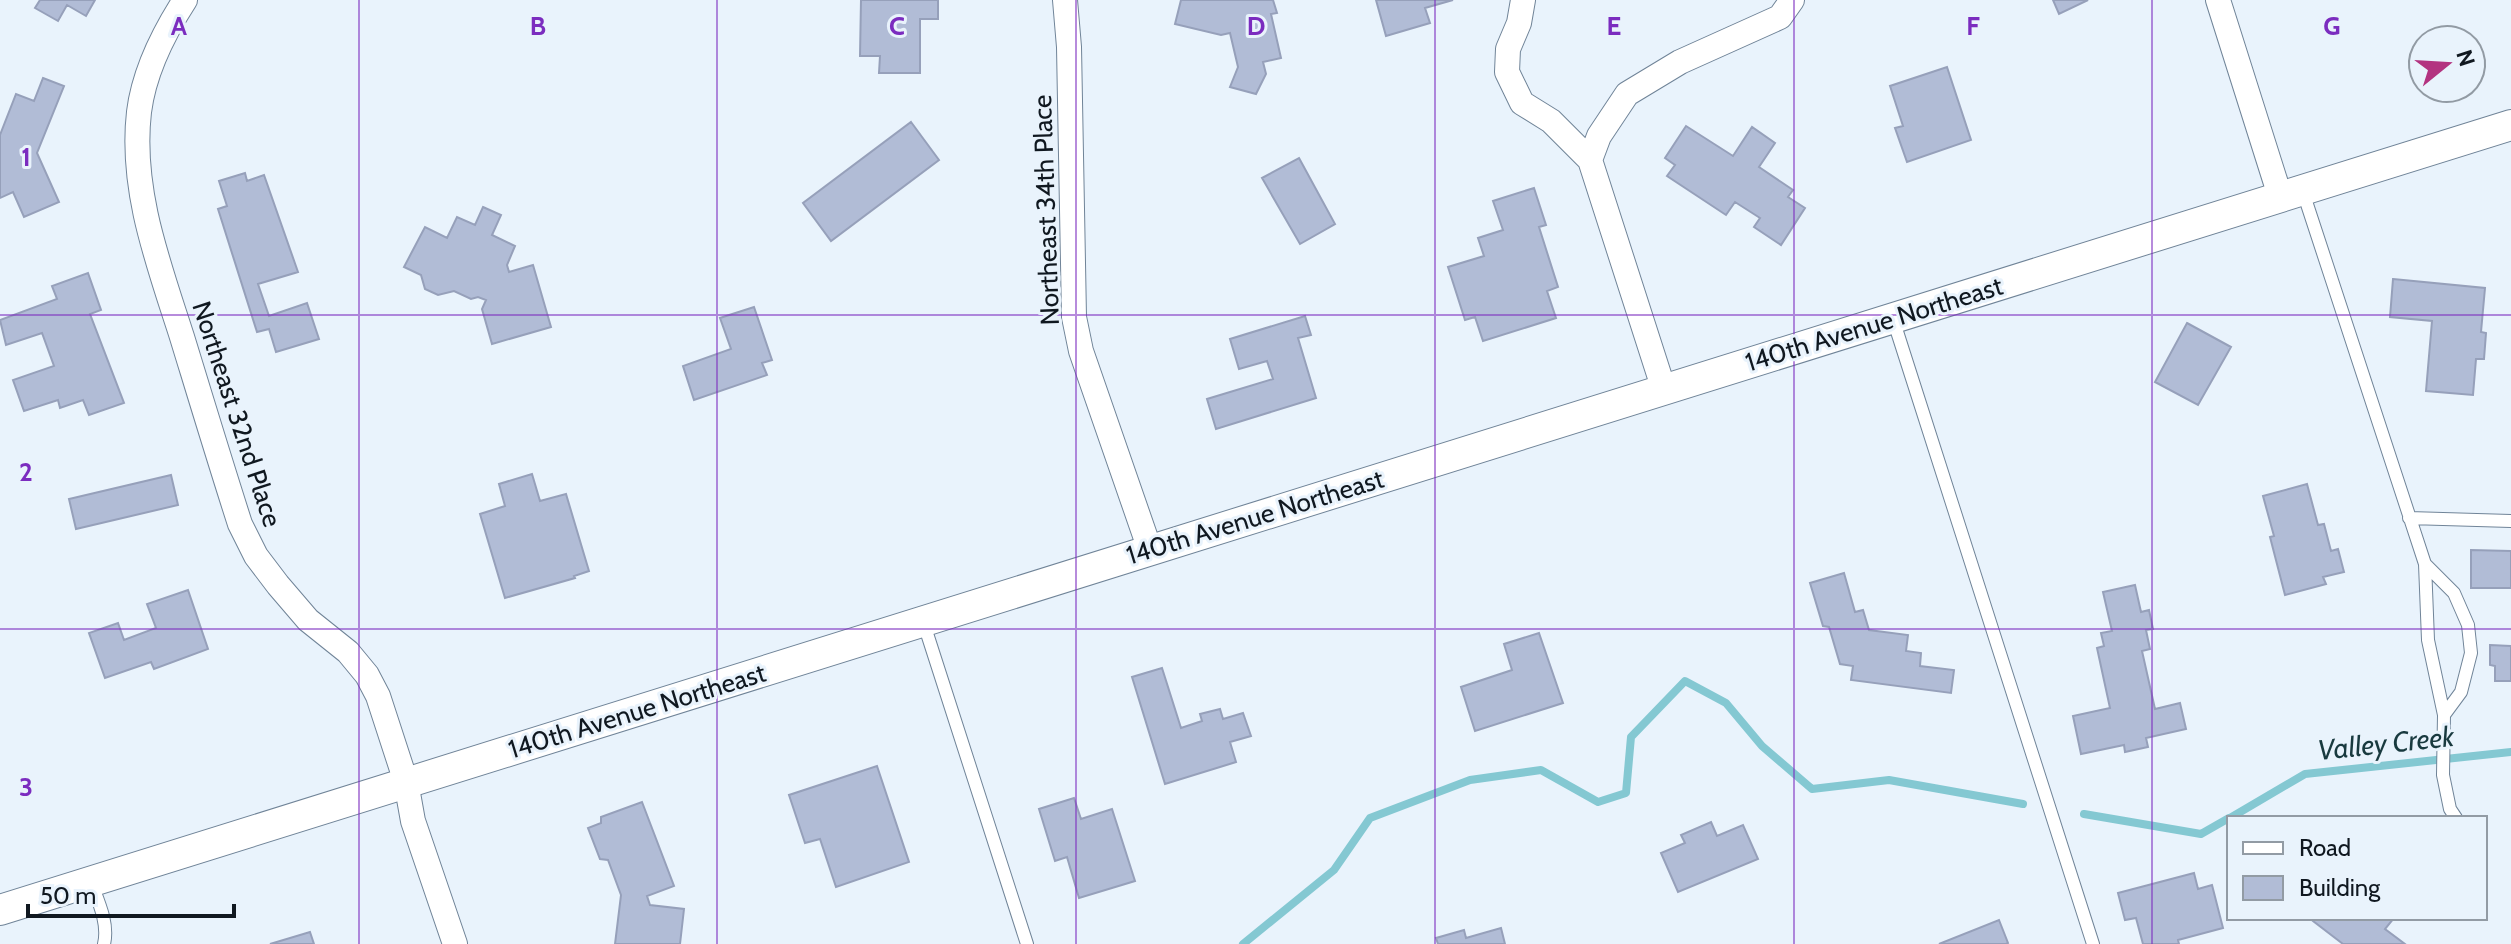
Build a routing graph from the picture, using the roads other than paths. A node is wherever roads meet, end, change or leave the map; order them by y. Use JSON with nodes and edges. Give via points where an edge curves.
{"nodes":[{"id":1,"x":185,"y":0,"type":"edge"},
{"id":2,"x":1065,"y":0,"type":"edge"},
{"id":3,"x":1523,"y":0,"type":"edge"},
{"id":4,"x":1792,"y":0,"type":"edge"},
{"id":5,"x":2218,"y":0,"type":"edge"},
{"id":6,"x":2511,"y":125,"type":"edge"},
{"id":7,"x":1590,"y":160,"type":"junction"},
{"id":8,"x":2291,"y":193,"type":"junction"},
{"id":9,"x":1893,"y":318,"type":"junction"},
{"id":10,"x":1664,"y":390,"type":"junction"},
{"id":11,"x":2409,"y":518,"type":"junction"},
{"id":12,"x":2511,"y":521,"type":"edge"},
{"id":13,"x":1150,"y":550,"type":"junction"},
{"id":14,"x":2425,"y":564,"type":"junction"},
{"id":15,"x":923,"y":621,"type":"junction"},
{"id":16,"x":2444,"y":715,"type":"junction"},
{"id":17,"x":406,"y":782,"type":"junction"},
{"id":18,"x":2455,"y":816,"type":"edge"},
{"id":19,"x":91,"y":882,"type":"junction"},
{"id":20,"x":0,"y":910,"type":"edge"},
{"id":21,"x":104,"y":944,"type":"edge"},
{"id":22,"x":455,"y":944,"type":"edge"},
{"id":23,"x":1027,"y":944,"type":"edge"},
{"id":24,"x":2093,"y":944,"type":"edge"}],
"edges":[{"from":1,"to":17,"type":"street","name":"Northeast 32nd Place","via":[[167,28],[139,111],[141,192],[154,249],[240,524],[278,585],[367,675]]},
{"from":2,"to":13,"type":"street","name":"Northeast 34th Place","via":[[1074,317]]},
{"from":3,"to":7,"type":"street","via":[[1508,49],[1507,72],[1514,89],[1522,103],[1551,121]]},
{"from":4,"to":7,"type":"street","via":[[1780,17],[1680,62],[1627,94]]},
{"from":5,"to":8,"type":"street"},
{"from":6,"to":8,"type":"street","name":"140th Avenue Northeast"},
{"from":7,"to":10,"type":"street"},
{"from":8,"to":9,"type":"street","name":"140th Avenue Northeast"},
{"from":8,"to":11,"type":"lane"},
{"from":9,"to":10,"type":"street","name":"140th Avenue Northeast"},
{"from":9,"to":24,"type":"lane"},
{"from":10,"to":13,"type":"street","name":"140th Avenue Northeast"},
{"from":11,"to":12,"type":"lane"},
{"from":11,"to":14,"type":"lane"},
{"from":13,"to":15,"type":"street","name":"140th Avenue Northeast"},
{"from":14,"to":16,"type":"lane","via":[[2428,640]]},
{"from":14,"to":16,"type":"lane","via":[[2454,593],[2468,625],[2471,653],[2461,692]]},
{"from":15,"to":17,"type":"street","name":"140th Avenue Northeast"},
{"from":15,"to":23,"type":"lane"},
{"from":16,"to":18,"type":"lane","via":[[2443,775]]},
{"from":17,"to":19,"type":"street","name":"140th Avenue Northeast"},
{"from":17,"to":22,"type":"street","name":"Northeast 32nd Place","via":[[413,821]]},
{"from":19,"to":20,"type":"street","name":"140th Avenue Northeast"},
{"from":19,"to":21,"type":"lane","via":[[104,917]]}]}
